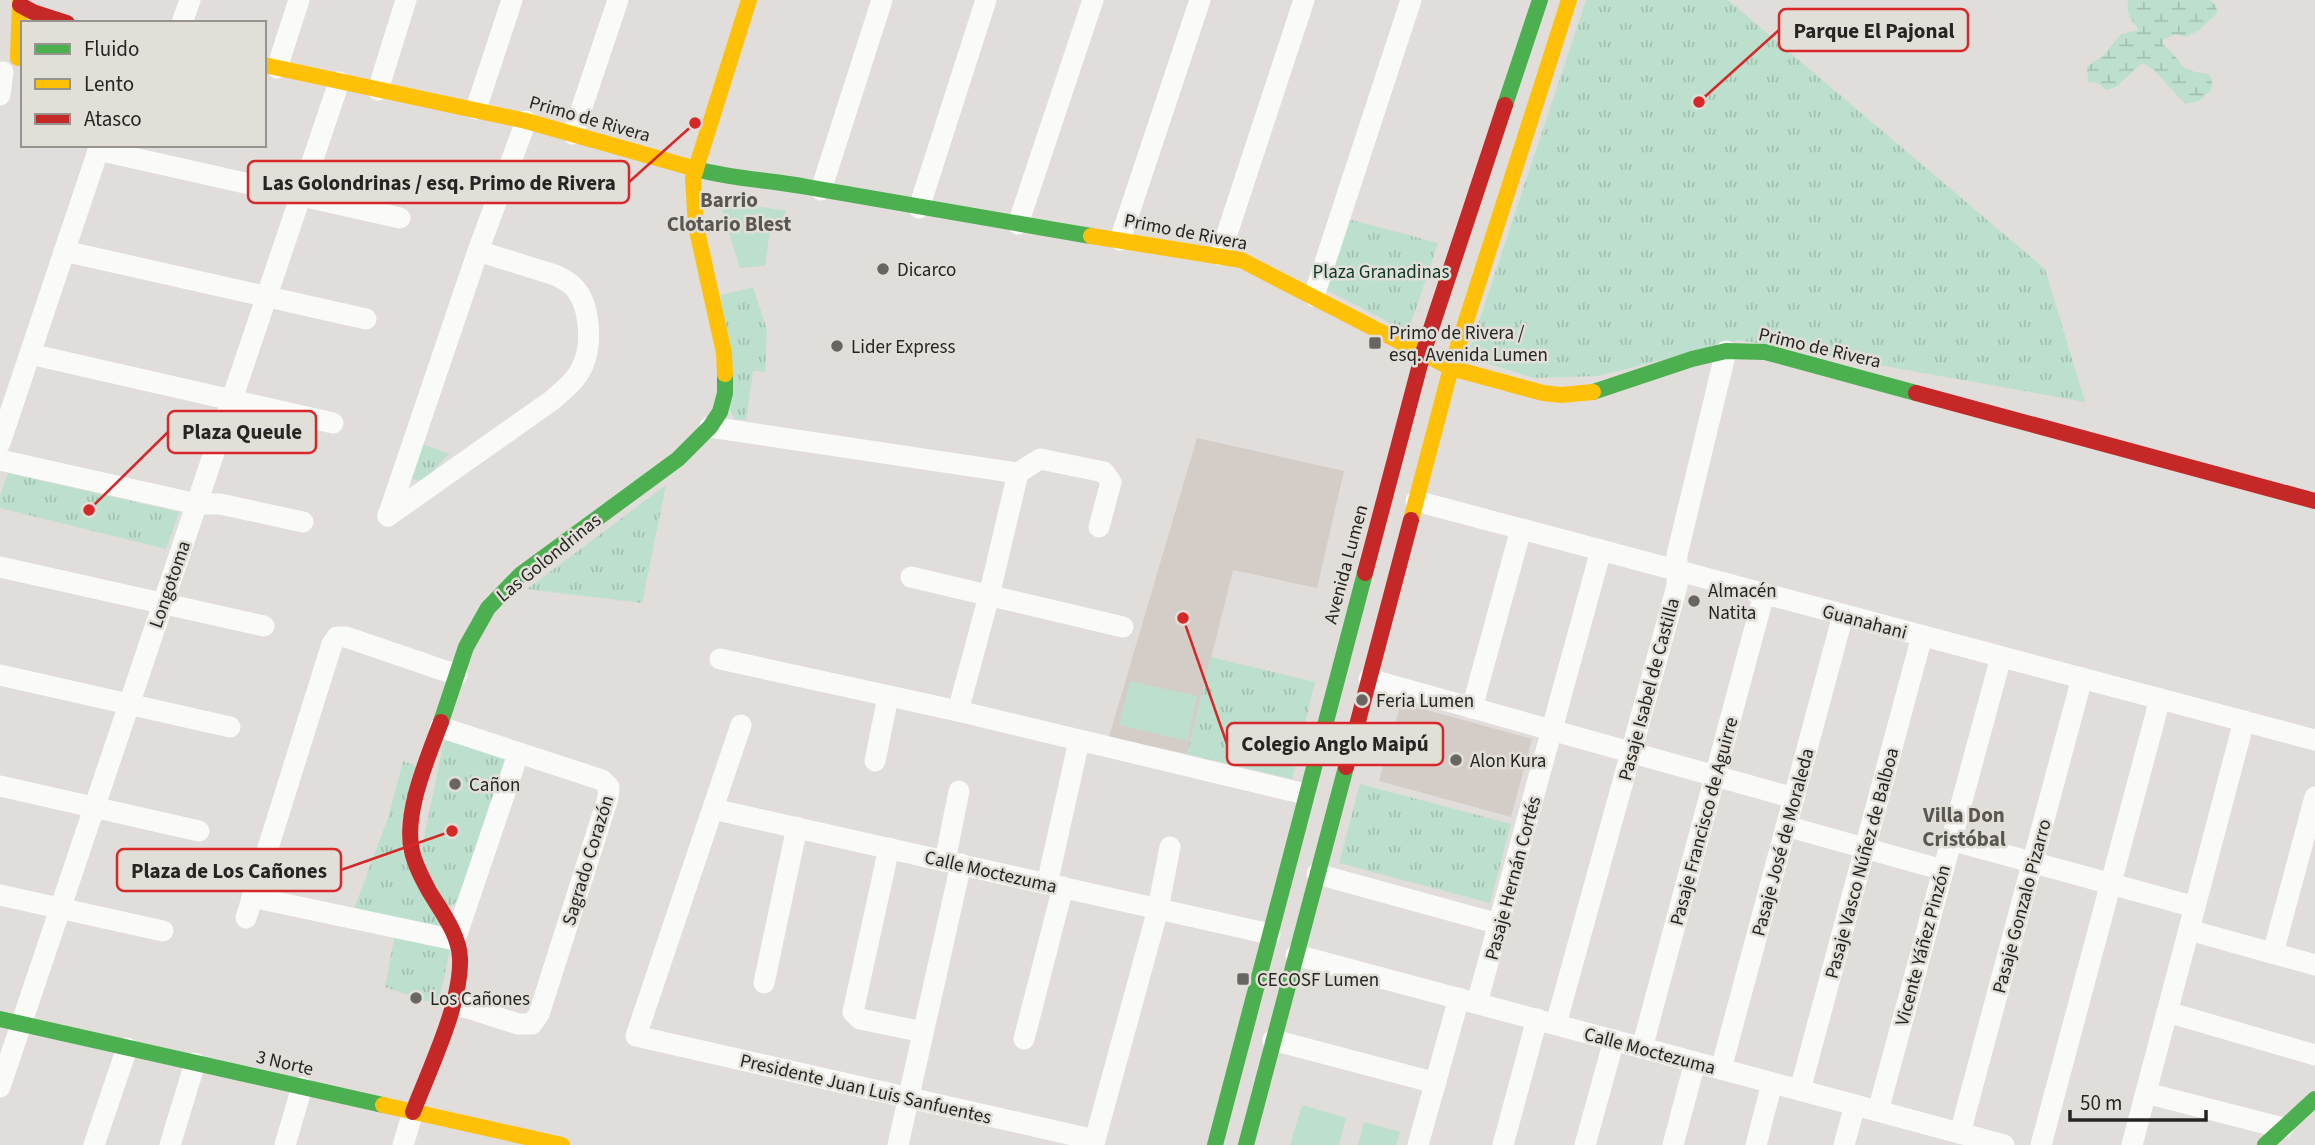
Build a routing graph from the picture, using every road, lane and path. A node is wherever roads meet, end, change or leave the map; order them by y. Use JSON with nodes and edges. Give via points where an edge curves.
{"nodes":[{"id":1,"x":190,"y":0,"type":"edge"},
{"id":2,"x":299,"y":0,"type":"edge"},
{"id":3,"x":407,"y":0,"type":"edge"},
{"id":4,"x":512,"y":0,"type":"edge"},
{"id":5,"x":618,"y":0,"type":"edge"},
{"id":6,"x":749,"y":0,"type":"edge"},
{"id":7,"x":882,"y":0,"type":"edge"},
{"id":8,"x":986,"y":0,"type":"edge"},
{"id":9,"x":1093,"y":0,"type":"edge"},
{"id":10,"x":1200,"y":0,"type":"edge"},
{"id":11,"x":1304,"y":0,"type":"edge"},
{"id":12,"x":1411,"y":0,"type":"edge"},
{"id":13,"x":1540,"y":0,"type":"edge"},
{"id":14,"x":1569,"y":0,"type":"edge"},
{"id":15,"x":20,"y":3,"type":"edge"},
{"id":16,"x":62,"y":21,"type":"edge"},
{"id":17,"x":183,"y":21,"type":"edge"},
{"id":18,"x":11,"y":64,"type":"edge"},
{"id":19,"x":271,"y":66,"type":"edge"},
{"id":20,"x":339,"y":82,"type":"junction"},
{"id":21,"x":378,"y":90,"type":"junction"},
{"id":22,"x":0,"y":95,"type":"edge"},
{"id":23,"x":476,"y":109,"type":"junction"},
{"id":24,"x":526,"y":121,"type":"junction"},
{"id":25,"x":573,"y":134,"type":"junction"},
{"id":26,"x":99,"y":148,"type":"edge"},
{"id":27,"x":695,"y":169,"type":"junction"},
{"id":28,"x":821,"y":190,"type":"junction"},
{"id":29,"x":301,"y":195,"type":"junction"},
{"id":30,"x":919,"y":208,"type":"junction"},
{"id":31,"x":400,"y":218,"type":"dead end"},
{"id":32,"x":1018,"y":224,"type":"junction"},
{"id":33,"x":1120,"y":240,"type":"junction"},
{"id":34,"x":64,"y":251,"type":"junction"},
{"id":35,"x":478,"y":251,"type":"junction"},
{"id":36,"x":1220,"y":255,"type":"junction"},
{"id":37,"x":1314,"y":296,"type":"junction"},
{"id":38,"x":267,"y":297,"type":"junction"},
{"id":39,"x":366,"y":319,"type":"dead end"},
{"id":40,"x":1726,"y":351,"type":"junction"},
{"id":41,"x":1423,"y":353,"type":"junction"},
{"id":42,"x":30,"y":354,"type":"junction"},
{"id":43,"x":1451,"y":368,"type":"junction"},
{"id":44,"x":232,"y":400,"type":"junction"},
{"id":45,"x":333,"y":423,"type":"dead end"},
{"id":46,"x":710,"y":427,"type":"junction"},
{"id":47,"x":0,"y":443,"type":"edge"},
{"id":48,"x":0,"y":460,"type":"edge"},
{"id":49,"x":1018,"y":473,"type":"junction"},
{"id":50,"x":1416,"y":501,"type":"junction"},
{"id":51,"x":2315,"y":501,"type":"edge"},
{"id":52,"x":197,"y":504,"type":"junction"},
{"id":53,"x":303,"y":522,"type":"dead end"},
{"id":54,"x":1099,"y":527,"type":"dead end"},
{"id":55,"x":1521,"y":529,"type":"junction"},
{"id":56,"x":1601,"y":550,"type":"junction"},
{"id":57,"x":0,"y":567,"type":"edge"},
{"id":58,"x":1677,"y":570,"type":"junction"},
{"id":59,"x":911,"y":578,"type":"dead end"},
{"id":60,"x":1764,"y":594,"type":"junction"},
{"id":61,"x":989,"y":596,"type":"junction"},
{"id":62,"x":163,"y":604,"type":"junction"},
{"id":63,"x":1843,"y":615,"type":"junction"},
{"id":64,"x":264,"y":626,"type":"dead end"},
{"id":65,"x":1123,"y":627,"type":"dead end"},
{"id":66,"x":1922,"y":636,"type":"junction"},
{"id":67,"x":2001,"y":657,"type":"junction"},
{"id":68,"x":720,"y":659,"type":"dead end"},
{"id":69,"x":0,"y":675,"type":"edge"},
{"id":70,"x":457,"y":675,"type":"junction"},
{"id":71,"x":2082,"y":678,"type":"junction"},
{"id":72,"x":1369,"y":679,"type":"junction"},
{"id":73,"x":888,"y":697,"type":"junction"},
{"id":74,"x":2160,"y":699,"type":"junction"},
{"id":75,"x":129,"y":704,"type":"junction"},
{"id":76,"x":1472,"y":708,"type":"junction"},
{"id":77,"x":958,"y":711,"type":"junction"},
{"id":78,"x":2244,"y":722,"type":"junction"},
{"id":79,"x":741,"y":725,"type":"dead end"},
{"id":80,"x":230,"y":727,"type":"dead end"},
{"id":81,"x":440,"y":727,"type":"junction"},
{"id":82,"x":1552,"y":731,"type":"junction"},
{"id":83,"x":2315,"y":740,"type":"edge"},
{"id":84,"x":1079,"y":741,"type":"junction"},
{"id":85,"x":1631,"y":752,"type":"junction"},
{"id":86,"x":519,"y":754,"type":"junction"},
{"id":87,"x":875,"y":761,"type":"dead end"},
{"id":88,"x":1715,"y":776,"type":"junction"},
{"id":89,"x":0,"y":786,"type":"edge"},
{"id":90,"x":959,"y":791,"type":"dead end"},
{"id":91,"x":1306,"y":794,"type":"junction"},
{"id":92,"x":2315,"y":797,"type":"edge"},
{"id":93,"x":1794,"y":798,"type":"junction"},
{"id":94,"x":94,"y":807,"type":"junction"},
{"id":95,"x":713,"y":809,"type":"junction"},
{"id":96,"x":1786,"y":826,"type":"junction"},
{"id":97,"x":797,"y":827,"type":"junction"},
{"id":98,"x":199,"y":831,"type":"dead end"},
{"id":99,"x":1951,"y":840,"type":"junction"},
{"id":100,"x":1170,"y":847,"type":"dead end"},
{"id":101,"x":889,"y":848,"type":"junction"},
{"id":102,"x":1865,"y":849,"type":"junction"},
{"id":103,"x":953,"y":862,"type":"junction"},
{"id":104,"x":2033,"y":862,"type":"junction"},
{"id":105,"x":1943,"y":870,"type":"junction"},
{"id":106,"x":1317,"y":874,"type":"junction"},
{"id":107,"x":2111,"y":884,"type":"junction"},
{"id":108,"x":1055,"y":886,"type":"junction"},
{"id":109,"x":0,"y":895,"type":"edge"},
{"id":110,"x":2195,"y":907,"type":"junction"},
{"id":111,"x":60,"y":908,"type":"junction"},
{"id":112,"x":1158,"y":909,"type":"junction"},
{"id":113,"x":1499,"y":924,"type":"junction"},
{"id":114,"x":2189,"y":930,"type":"junction"},
{"id":115,"x":163,"y":931,"type":"dead end"},
{"id":116,"x":1270,"y":934,"type":"junction"},
{"id":117,"x":455,"y":940,"type":"junction"},
{"id":118,"x":2273,"y":953,"type":"junction"},
{"id":119,"x":1296,"y":954,"type":"junction"},
{"id":120,"x":2315,"y":965,"type":"edge"},
{"id":121,"x":764,"y":983,"type":"dead end"},
{"id":122,"x":1468,"y":1001,"type":"junction"},
{"id":123,"x":452,"y":1003,"type":"junction"},
{"id":124,"x":2167,"y":1012,"type":"junction"},
{"id":125,"x":10,"y":1022,"type":"edge"},
{"id":126,"x":1546,"y":1022,"type":"junction"},
{"id":127,"x":923,"y":1032,"type":"junction"},
{"id":128,"x":1024,"y":1039,"type":"dead end"},
{"id":129,"x":1273,"y":1040,"type":"junction"},
{"id":130,"x":1614,"y":1040,"type":"junction"},
{"id":131,"x":127,"y":1048,"type":"junction"},
{"id":132,"x":1642,"y":1048,"type":"junction"},
{"id":133,"x":2315,"y":1055,"type":"edge"},
{"id":134,"x":1695,"y":1062,"type":"junction"},
{"id":135,"x":195,"y":1063,"type":"junction"},
{"id":136,"x":1720,"y":1069,"type":"junction"},
{"id":137,"x":1436,"y":1083,"type":"junction"},
{"id":138,"x":1772,"y":1083,"type":"junction"},
{"id":139,"x":0,"y":1087,"type":"edge"},
{"id":140,"x":302,"y":1087,"type":"junction"},
{"id":141,"x":1800,"y":1090,"type":"junction"},
{"id":142,"x":2146,"y":1093,"type":"junction"},
{"id":143,"x":908,"y":1097,"type":"junction"},
{"id":144,"x":2315,"y":1099,"type":"edge"},
{"id":145,"x":1855,"y":1105,"type":"junction"},
{"id":146,"x":1878,"y":1111,"type":"junction"},
{"id":147,"x":414,"y":1112,"type":"junction"},
{"id":148,"x":2283,"y":1128,"type":"junction"},
{"id":149,"x":1960,"y":1133,"type":"junction"},
{"id":150,"x":521,"y":1141,"type":"edge"},
{"id":151,"x":94,"y":1145,"type":"edge"},
{"id":152,"x":170,"y":1145,"type":"edge"},
{"id":153,"x":285,"y":1145,"type":"edge"},
{"id":154,"x":403,"y":1145,"type":"edge"},
{"id":155,"x":562,"y":1145,"type":"edge"},
{"id":156,"x":898,"y":1145,"type":"edge"},
{"id":157,"x":1215,"y":1145,"type":"edge"},
{"id":158,"x":1246,"y":1145,"type":"edge"},
{"id":159,"x":1418,"y":1145,"type":"edge"},
{"id":160,"x":1503,"y":1145,"type":"edge"},
{"id":161,"x":1585,"y":1145,"type":"edge"},
{"id":162,"x":1673,"y":1145,"type":"edge"},
{"id":163,"x":1756,"y":1145,"type":"edge"},
{"id":164,"x":1844,"y":1145,"type":"edge"},
{"id":165,"x":2004,"y":1145,"type":"edge"},
{"id":166,"x":2041,"y":1145,"type":"edge"},
{"id":167,"x":2132,"y":1145,"type":"edge"},
{"id":168,"x":2265,"y":1145,"type":"edge"}],
"edges":[{"from":1,"to":17,"type":"street"},
{"from":2,"to":19,"type":"street"},
{"from":3,"to":21,"type":"street"},
{"from":4,"to":23,"type":"street"},
{"from":5,"to":25,"type":"street"},
{"from":6,"to":27,"type":"street","name":"Las Golondrinas"},
{"from":7,"to":28,"type":"street"},
{"from":8,"to":30,"type":"street"},
{"from":9,"to":32,"type":"street"},
{"from":10,"to":33,"type":"street"},
{"from":11,"to":36,"type":"street"},
{"from":12,"to":37,"type":"street"},
{"from":13,"to":41,"type":"street","name":"Avenida Lumen"},
{"from":14,"to":43,"type":"street"},
{"from":15,"to":16,"type":"street"},
{"from":15,"to":18,"type":"street"},
{"from":18,"to":22,"type":"street"},
{"from":19,"to":20,"type":"street","name":"Primo de Rivera"},
{"from":20,"to":21,"type":"street","name":"Primo de Rivera"},
{"from":20,"to":29,"type":"street","name":"Longotoma"},
{"from":21,"to":23,"type":"street","name":"Primo de Rivera"},
{"from":23,"to":24,"type":"street","name":"Primo de Rivera"},
{"from":24,"to":25,"type":"street","name":"Primo de Rivera"},
{"from":24,"to":35,"type":"street"},
{"from":25,"to":27,"type":"street","name":"Primo de Rivera"},
{"from":26,"to":29,"type":"street"},
{"from":26,"to":34,"type":"street"},
{"from":27,"to":28,"type":"street","name":"Primo de Rivera"},
{"from":27,"to":46,"type":"street","name":"Las Golondrinas","via":[[696,226],[726,373],[720,412]]},
{"from":28,"to":30,"type":"street","name":"Primo de Rivera"},
{"from":29,"to":31,"type":"street"},
{"from":29,"to":38,"type":"street","name":"Longotoma"},
{"from":30,"to":32,"type":"street","name":"Primo de Rivera"},
{"from":32,"to":33,"type":"street","name":"Primo de Rivera"},
{"from":33,"to":36,"type":"street","name":"Primo de Rivera"},
{"from":34,"to":38,"type":"street"},
{"from":34,"to":42,"type":"street"},
{"from":35,"to":35,"type":"street","via":[[555,275],[578,291],[587,328],[583,365],[551,401],[388,516]]},
{"from":36,"to":37,"type":"street","name":"Primo de Rivera","via":[[1258,267]]},
{"from":37,"to":41,"type":"street","name":"Primo de Rivera"},
{"from":38,"to":39,"type":"street"},
{"from":38,"to":44,"type":"street","name":"Longotoma"},
{"from":40,"to":43,"type":"street","name":"Primo de Rivera","via":[[1583,394],[1543,393]]},
{"from":40,"to":51,"type":"street","name":"Primo de Rivera","via":[[1782,356]]},
{"from":40,"to":58,"type":"street","name":"Pasaje Isabel de Castilla"},
{"from":41,"to":43,"type":"street","name":"Primo de Rivera"},
{"from":41,"to":91,"type":"street","name":"Avenida Lumen"},
{"from":42,"to":44,"type":"street"},
{"from":42,"to":47,"type":"street"},
{"from":43,"to":50,"type":"street"},
{"from":44,"to":45,"type":"street"},
{"from":44,"to":52,"type":"street","name":"Longotoma"},
{"from":46,"to":49,"type":"street"},
{"from":46,"to":70,"type":"street","name":"Las Golondrinas","via":[[678,459],[498,595],[471,634]]},
{"from":48,"to":52,"type":"street"},
{"from":49,"to":54,"type":"street","via":[[1040,459],[1104,472],[1111,482]]},
{"from":49,"to":61,"type":"street"},
{"from":50,"to":55,"type":"street","name":"Guanahani"},
{"from":50,"to":72,"type":"street"},
{"from":52,"to":53,"type":"street","via":[[220,504]]},
{"from":52,"to":62,"type":"street","name":"Longotoma"},
{"from":55,"to":56,"type":"street","name":"Guanahani"},
{"from":55,"to":76,"type":"street"},
{"from":56,"to":58,"type":"street","name":"Guanahani"},
{"from":56,"to":82,"type":"street","name":"Pasaje Hernán Cortés"},
{"from":57,"to":62,"type":"street"},
{"from":58,"to":60,"type":"street","name":"Guanahani"},
{"from":58,"to":85,"type":"street","name":"Pasaje Isabel de Castilla","via":[[1677,586]]},
{"from":59,"to":61,"type":"street"},
{"from":60,"to":63,"type":"street","name":"Guanahani"},
{"from":60,"to":88,"type":"street","name":"Pasaje Francisco de Aguirre"},
{"from":61,"to":65,"type":"street"},
{"from":61,"to":77,"type":"street"},
{"from":62,"to":64,"type":"street"},
{"from":62,"to":75,"type":"street","name":"Longotoma"},
{"from":63,"to":66,"type":"street","name":"Guanahani"},
{"from":63,"to":93,"type":"street","name":"Pasaje José de Moraleda"},
{"from":66,"to":67,"type":"street","name":"Guanahani"},
{"from":66,"to":102,"type":"street","name":"Pasaje Vasco Núñez de Balboa"},
{"from":67,"to":71,"type":"street","name":"Guanahani"},
{"from":67,"to":99,"type":"street","name":"Vicente Yáñez Pinzón"},
{"from":68,"to":73,"type":"street"},
{"from":69,"to":75,"type":"street"},
{"from":70,"to":81,"type":"street","name":"Las Golondrinas"},
{"from":70,"to":117,"type":"street","via":[[337,637],[249,907]]},
{"from":71,"to":74,"type":"street","name":"Guanahani"},
{"from":71,"to":104,"type":"street","name":"Pasaje Gonzalo Pizarro"},
{"from":72,"to":76,"type":"street"},
{"from":72,"to":106,"type":"street"},
{"from":73,"to":77,"type":"street"},
{"from":73,"to":87,"type":"street"},
{"from":74,"to":78,"type":"street","name":"Guanahani"},
{"from":74,"to":107,"type":"street"},
{"from":75,"to":80,"type":"street"},
{"from":75,"to":94,"type":"street","name":"Longotoma"},
{"from":76,"to":82,"type":"street"},
{"from":77,"to":84,"type":"street"},
{"from":78,"to":83,"type":"street","name":"Guanahani"},
{"from":78,"to":110,"type":"street"},
{"from":79,"to":95,"type":"street"},
{"from":81,"to":86,"type":"street","name":"Sagrado Corazón"},
{"from":81,"to":117,"type":"street","name":"Las Golondrinas","via":[[423,775],[410,828],[410,849]]},
{"from":82,"to":85,"type":"street"},
{"from":82,"to":113,"type":"street","name":"Pasaje Hernán Cortés"},
{"from":84,"to":91,"type":"street"},
{"from":84,"to":108,"type":"street"},
{"from":85,"to":88,"type":"street"},
{"from":85,"to":126,"type":"street","name":"Pasaje Isabel de Castilla"},
{"from":86,"to":117,"type":"street"},
{"from":86,"to":123,"type":"street","name":"Sagrado Corazón","via":[[601,780],[609,787],[608,798],[532,1024]]},
{"from":88,"to":93,"type":"street"},
{"from":88,"to":132,"type":"street","name":"Pasaje Francisco de Aguirre"},
{"from":89,"to":94,"type":"street"},
{"from":90,"to":103,"type":"street"},
{"from":91,"to":116,"type":"street","name":"Avenida Lumen"},
{"from":92,"to":118,"type":"street"},
{"from":93,"to":96,"type":"street","name":"Pasaje José de Moraleda"},
{"from":94,"to":98,"type":"street"},
{"from":94,"to":111,"type":"street","name":"Longotoma"},
{"from":95,"to":97,"type":"street","name":"Calle Moctezuma"},
{"from":95,"to":143,"type":"street","name":"Presidente Juan Luis Sanfuentes","via":[[636,1036]]},
{"from":96,"to":102,"type":"street"},
{"from":96,"to":136,"type":"street","name":"Pasaje José de Moraleda"},
{"from":97,"to":101,"type":"street","name":"Calle Moctezuma"},
{"from":97,"to":121,"type":"street"},
{"from":99,"to":104,"type":"street"},
{"from":99,"to":105,"type":"street","name":"Vicente Yáñez Pinzón"},
{"from":100,"to":112,"type":"street"},
{"from":101,"to":103,"type":"street","name":"Calle Moctezuma"},
{"from":101,"to":127,"type":"street","via":[[853,1012],[860,1019]]},
{"from":102,"to":105,"type":"street"},
{"from":102,"to":141,"type":"street","name":"Pasaje Vasco Núñez de Balboa"},
{"from":103,"to":108,"type":"street","name":"Calle Moctezuma"},
{"from":103,"to":127,"type":"street"},
{"from":104,"to":107,"type":"street"},
{"from":104,"to":149,"type":"street","name":"Pasaje Gonzalo Pizarro"},
{"from":105,"to":146,"type":"street","name":"Vicente Yáñez Pinzón"},
{"from":106,"to":113,"type":"street"},
{"from":106,"to":119,"type":"street"},
{"from":107,"to":110,"type":"street"},
{"from":107,"to":166,"type":"street"},
{"from":108,"to":112,"type":"street","name":"Calle Moctezuma"},
{"from":108,"to":128,"type":"street"},
{"from":109,"to":111,"type":"street"},
{"from":110,"to":114,"type":"street"},
{"from":111,"to":115,"type":"street"},
{"from":111,"to":125,"type":"street","name":"Longotoma"},
{"from":112,"to":116,"type":"street","name":"Calle Moctezuma"},
{"from":112,"to":143,"type":"street","name":"Presidente Juan Luis Sanfuentes","via":[[1096,1140]]},
{"from":113,"to":122,"type":"street","name":"Pasaje Hernán Cortés"},
{"from":114,"to":118,"type":"street"},
{"from":114,"to":124,"type":"street"},
{"from":116,"to":157,"type":"street","name":"Avenida Lumen"},
{"from":117,"to":123,"type":"street","name":"Las Golondrinas","via":[[460,972]]},
{"from":118,"to":120,"type":"street"},
{"from":119,"to":122,"type":"street","name":"Calle Moctezuma"},
{"from":119,"to":129,"type":"street"},
{"from":122,"to":126,"type":"street","name":"Calle Moctezuma"},
{"from":122,"to":137,"type":"street","name":"Pasaje Hernán Cortés"},
{"from":123,"to":147,"type":"street","name":"Las Golondrinas"},
{"from":124,"to":133,"type":"street"},
{"from":124,"to":142,"type":"street"},
{"from":125,"to":131,"type":"street","name":"3 Norte"},
{"from":125,"to":139,"type":"street","name":"Longotoma"},
{"from":126,"to":130,"type":"street","name":"Calle Moctezuma"},
{"from":126,"to":160,"type":"street","name":"Pasaje Isabel de Castilla"},
{"from":127,"to":143,"type":"street"},
{"from":129,"to":137,"type":"street"},
{"from":129,"to":158,"type":"street"},
{"from":130,"to":132,"type":"street","name":"Calle Moctezuma"},
{"from":130,"to":161,"type":"street"},
{"from":131,"to":135,"type":"street","name":"3 Norte"},
{"from":131,"to":151,"type":"street"},
{"from":132,"to":134,"type":"street","name":"Calle Moctezuma"},
{"from":134,"to":136,"type":"street","name":"Calle Moctezuma"},
{"from":134,"to":162,"type":"street"},
{"from":135,"to":140,"type":"street","name":"3 Norte"},
{"from":135,"to":152,"type":"street"},
{"from":136,"to":138,"type":"street","name":"Calle Moctezuma"},
{"from":137,"to":159,"type":"street","name":"Pasaje Hernán Cortés"},
{"from":138,"to":141,"type":"street","name":"Calle Moctezuma"},
{"from":138,"to":163,"type":"street"},
{"from":140,"to":147,"type":"street","name":"3 Norte"},
{"from":140,"to":153,"type":"street"},
{"from":141,"to":145,"type":"street","name":"Calle Moctezuma"},
{"from":142,"to":148,"type":"street"},
{"from":142,"to":167,"type":"street"},
{"from":143,"to":156,"type":"street"},
{"from":144,"to":148,"type":"street"},
{"from":145,"to":146,"type":"street","name":"Calle Moctezuma"},
{"from":145,"to":164,"type":"street"},
{"from":146,"to":149,"type":"street","name":"Calle Moctezuma"},
{"from":147,"to":150,"type":"street","name":"3 Norte"},
{"from":147,"to":154,"type":"street","name":"Las Golondrinas"},
{"from":148,"to":168,"type":"street"},
{"from":149,"to":165,"type":"street","name":"Calle Moctezuma"},
{"from":150,"to":155,"type":"street","name":"3 Norte"}]}
